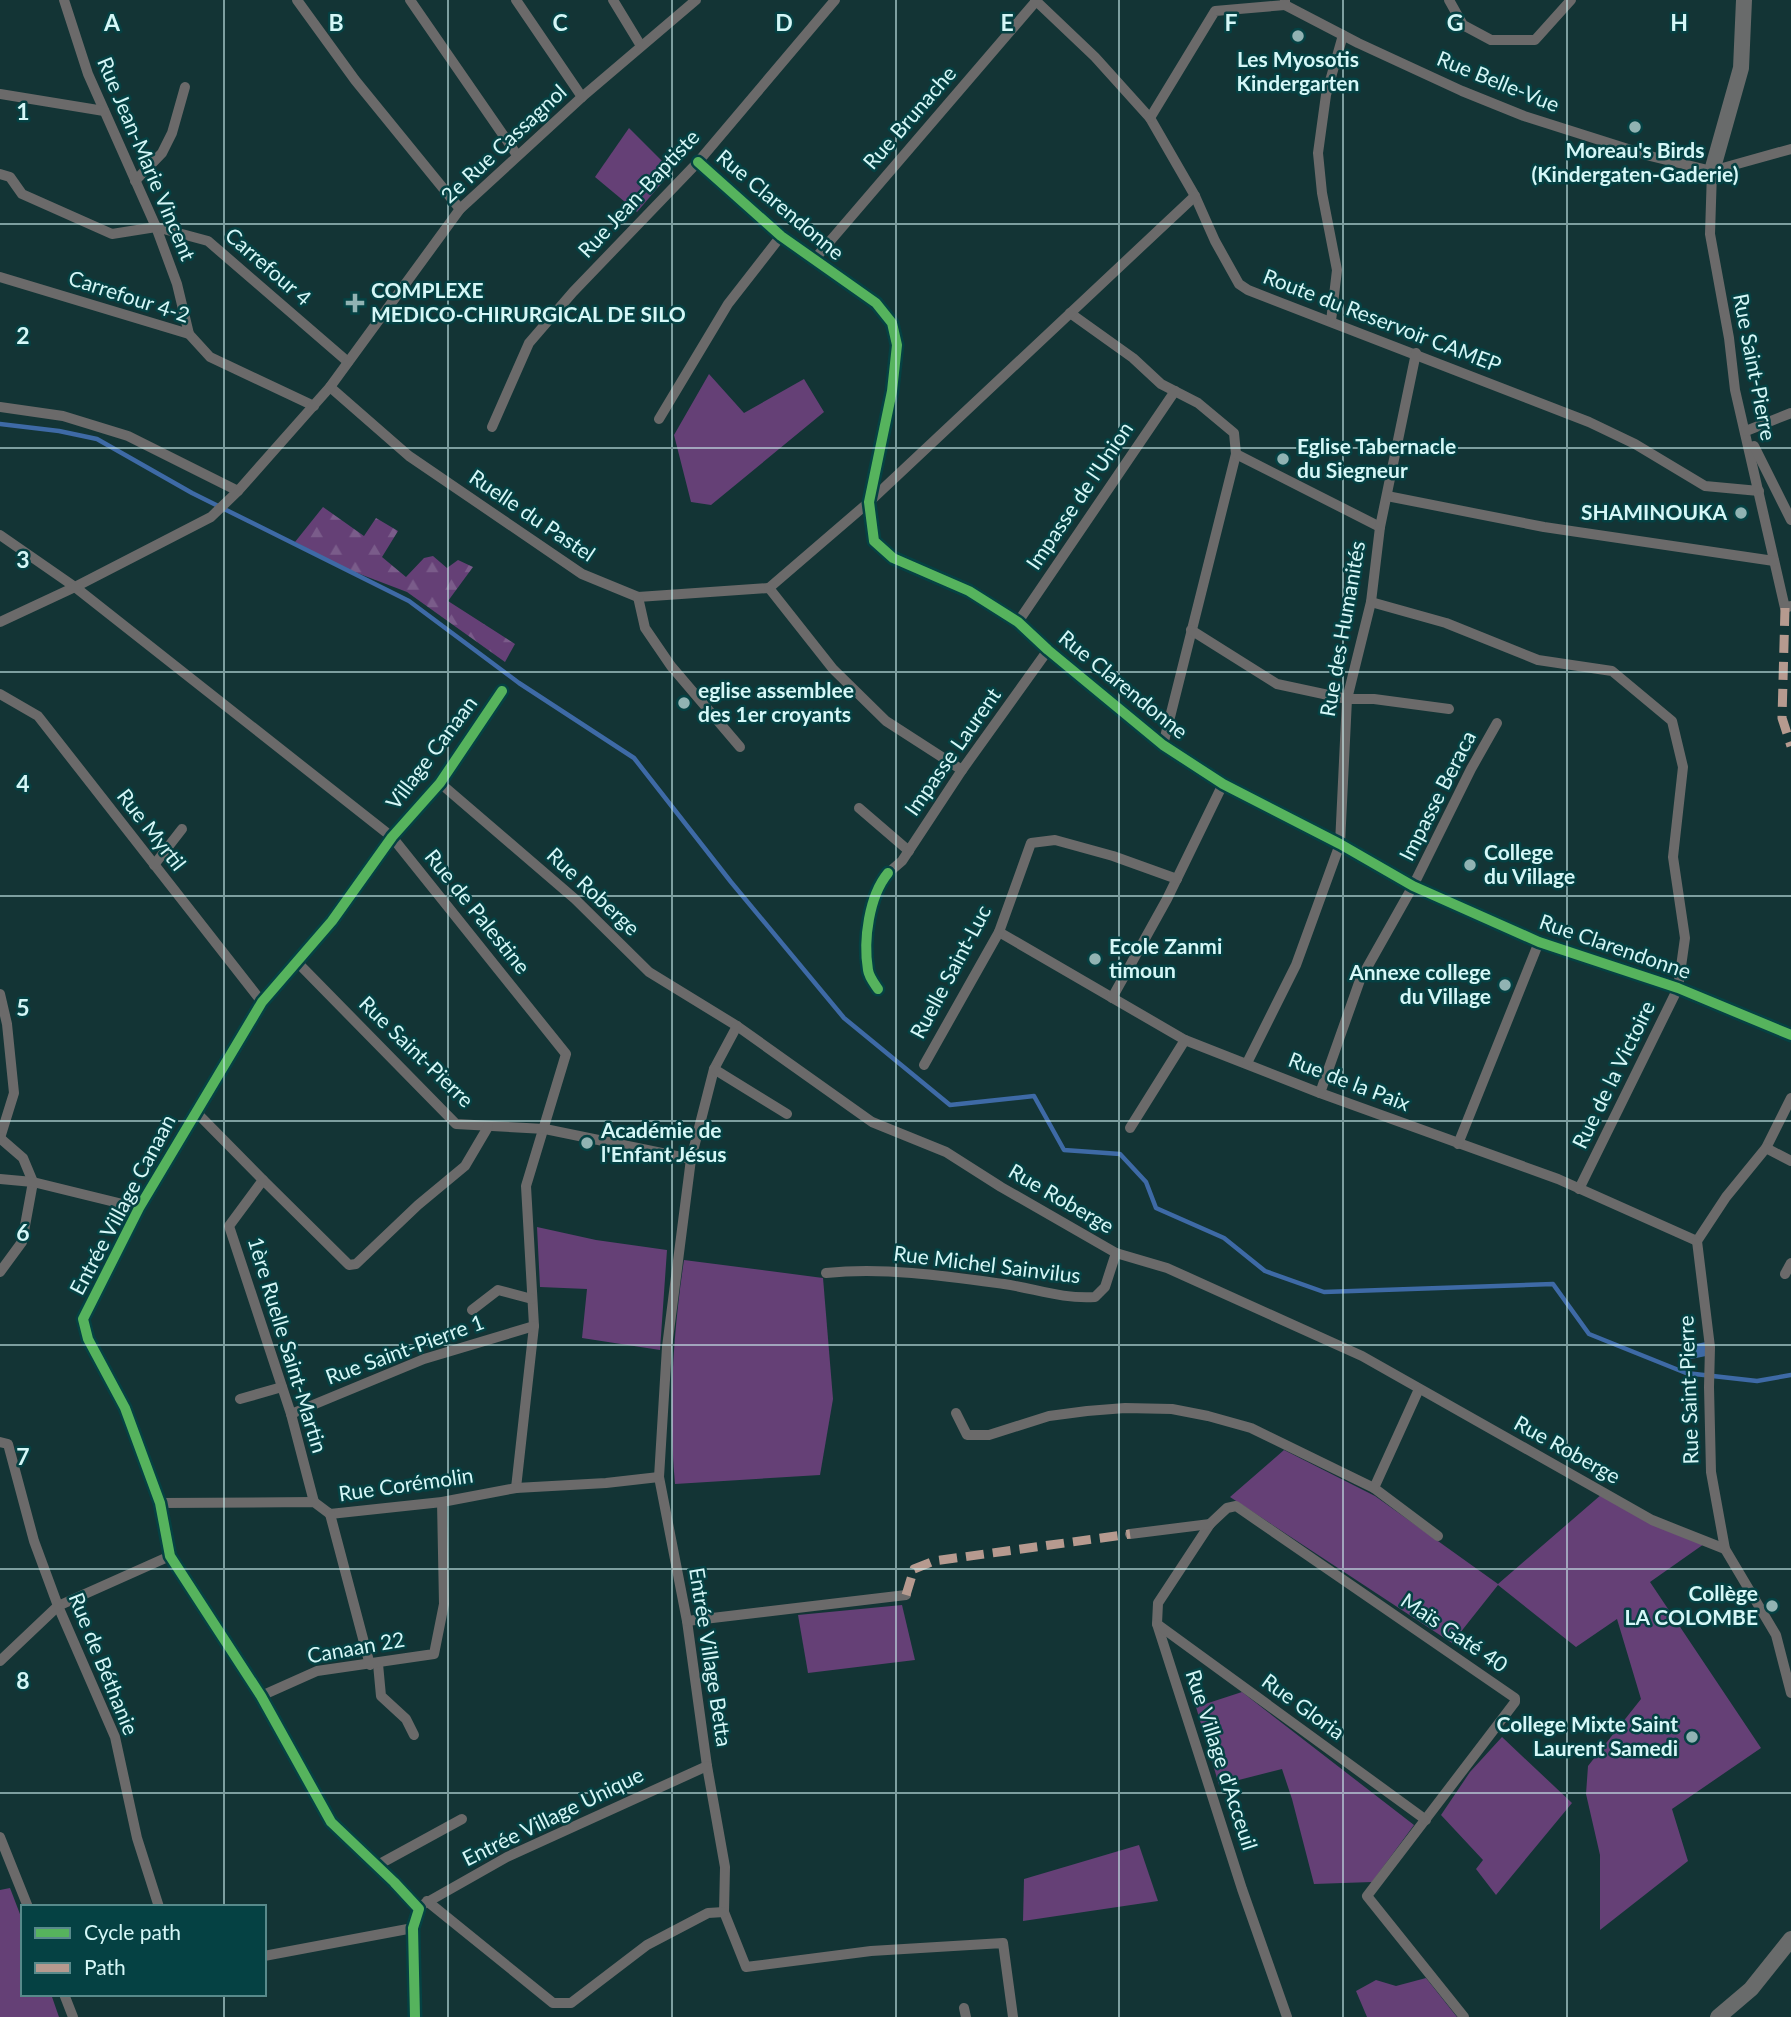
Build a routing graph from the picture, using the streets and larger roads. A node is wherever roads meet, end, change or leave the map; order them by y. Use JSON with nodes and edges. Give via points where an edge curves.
{"nodes":[{"id":1,"x":64,"y":0,"type":"edge"},
{"id":2,"x":297,"y":0,"type":"edge"},
{"id":3,"x":410,"y":0,"type":"edge"},
{"id":4,"x":516,"y":0,"type":"edge"},
{"id":5,"x":613,"y":0,"type":"edge"},
{"id":6,"x":696,"y":0,"type":"edge"},
{"id":7,"x":835,"y":0,"type":"edge"},
{"id":8,"x":1036,"y":0,"type":"edge"},
{"id":9,"x":1449,"y":0,"type":"edge"},
{"id":10,"x":1571,"y":0,"type":"edge"},
{"id":11,"x":1744,"y":0,"type":"edge"},
{"id":12,"x":1285,"y":2,"type":"edge"},
{"id":13,"x":1343,"y":35,"type":"junction"},
{"id":14,"x":641,"y":46,"type":"junction"},
{"id":15,"x":185,"y":87,"type":"dead end"},
{"id":16,"x":0,"y":94,"type":"edge"},
{"id":17,"x":582,"y":97,"type":"junction"},
{"id":18,"x":104,"y":110,"type":"junction"},
{"id":19,"x":1150,"y":118,"type":"junction"},
{"id":20,"x":1791,"y":149,"type":"edge"},
{"id":21,"x":517,"y":155,"type":"junction"},
{"id":22,"x":698,"y":162,"type":"junction"},
{"id":23,"x":1712,"y":171,"type":"junction"},
{"id":24,"x":0,"y":174,"type":"edge"},
{"id":25,"x":135,"y":181,"type":"junction"},
{"id":26,"x":1195,"y":197,"type":"junction"},
{"id":27,"x":460,"y":209,"type":"junction"},
{"id":28,"x":156,"y":227,"type":"junction"},
{"id":29,"x":781,"y":236,"type":"junction"},
{"id":30,"x":813,"y":261,"type":"junction"},
{"id":31,"x":0,"y":277,"type":"edge"},
{"id":32,"x":1070,"y":313,"type":"junction"},
{"id":33,"x":1331,"y":321,"type":"junction"},
{"id":34,"x":189,"y":334,"type":"junction"},
{"id":35,"x":1416,"y":353,"type":"junction"},
{"id":36,"x":348,"y":362,"type":"junction"},
{"id":37,"x":330,"y":387,"type":"junction"},
{"id":38,"x":1175,"y":391,"type":"junction"},
{"id":39,"x":314,"y":405,"type":"junction"},
{"id":40,"x":0,"y":407,"type":"edge"},
{"id":41,"x":1791,"y":413,"type":"edge"},
{"id":42,"x":659,"y":419,"type":"dead end"},
{"id":43,"x":492,"y":427,"type":"dead end"},
{"id":44,"x":1746,"y":431,"type":"junction"},
{"id":45,"x":1236,"y":454,"type":"junction"},
{"id":46,"x":238,"y":491,"type":"junction"},
{"id":47,"x":1759,"y":491,"type":"junction"},
{"id":48,"x":1387,"y":496,"type":"junction"},
{"id":49,"x":869,"y":502,"type":"junction"},
{"id":50,"x":1791,"y":520,"type":"edge"},
{"id":51,"x":1380,"y":527,"type":"junction"},
{"id":52,"x":0,"y":535,"type":"edge"},
{"id":53,"x":1774,"y":561,"type":"junction"},
{"id":54,"x":75,"y":587,"type":"junction"},
{"id":55,"x":769,"y":588,"type":"junction"},
{"id":56,"x":638,"y":597,"type":"junction"},
{"id":57,"x":1371,"y":602,"type":"junction"},
{"id":58,"x":1788,"y":607,"type":"edge"},
{"id":59,"x":0,"y":622,"type":"edge"},
{"id":60,"x":1018,"y":622,"type":"junction"},
{"id":61,"x":1191,"y":630,"type":"junction"},
{"id":62,"x":1048,"y":650,"type":"junction"},
{"id":63,"x":502,"y":691,"type":"dead end"},
{"id":64,"x":0,"y":694,"type":"edge"},
{"id":65,"x":1347,"y":699,"type":"junction"},
{"id":66,"x":1449,"y":709,"type":"dead end"},
{"id":67,"x":1497,"y":723,"type":"dead end"},
{"id":68,"x":1163,"y":745,"type":"junction"},
{"id":69,"x":740,"y":747,"type":"dead end"},
{"id":70,"x":962,"y":770,"type":"junction"},
{"id":71,"x":440,"y":783,"type":"junction"},
{"id":72,"x":1223,"y":784,"type":"junction"},
{"id":73,"x":859,"y":808,"type":"dead end"},
{"id":74,"x":181,"y":829,"type":"dead end"},
{"id":75,"x":392,"y":837,"type":"junction"},
{"id":76,"x":1340,"y":844,"type":"junction"},
{"id":77,"x":909,"y":851,"type":"junction"},
{"id":78,"x":154,"y":864,"type":"junction"},
{"id":79,"x":888,"y":873,"type":"dead end"},
{"id":80,"x":1177,"y":879,"type":"junction"},
{"id":81,"x":1413,"y":886,"type":"junction"},
{"id":82,"x":999,"y":932,"type":"junction"},
{"id":83,"x":1539,"y":942,"type":"junction"},
{"id":84,"x":298,"y":963,"type":"junction"},
{"id":85,"x":1678,"y":988,"type":"junction"},
{"id":86,"x":0,"y":994,"type":"edge"},
{"id":87,"x":1112,"y":998,"type":"junction"},
{"id":88,"x":262,"y":1002,"type":"junction"},
{"id":89,"x":737,"y":1026,"type":"junction"},
{"id":90,"x":1791,"y":1035,"type":"edge"},
{"id":91,"x":1185,"y":1040,"type":"junction"},
{"id":92,"x":1247,"y":1063,"type":"junction"},
{"id":93,"x":924,"y":1065,"type":"dead end"},
{"id":94,"x":714,"y":1069,"type":"junction"},
{"id":95,"x":1320,"y":1093,"type":"junction"},
{"id":96,"x":1791,"y":1098,"type":"edge"},
{"id":97,"x":195,"y":1112,"type":"junction"},
{"id":98,"x":787,"y":1114,"type":"dead end"},
{"id":99,"x":488,"y":1127,"type":"junction"},
{"id":100,"x":1130,"y":1128,"type":"dead end"},
{"id":101,"x":545,"y":1129,"type":"junction"},
{"id":102,"x":0,"y":1138,"type":"edge"},
{"id":103,"x":1458,"y":1144,"type":"junction"},
{"id":104,"x":1766,"y":1148,"type":"junction"},
{"id":105,"x":691,"y":1159,"type":"junction"},
{"id":106,"x":1791,"y":1161,"type":"edge"},
{"id":107,"x":0,"y":1180,"type":"edge"},
{"id":108,"x":263,"y":1180,"type":"junction"},
{"id":109,"x":33,"y":1182,"type":"junction"},
{"id":110,"x":1580,"y":1189,"type":"junction"},
{"id":111,"x":139,"y":1208,"type":"junction"},
{"id":112,"x":1698,"y":1241,"type":"junction"},
{"id":113,"x":1116,"y":1253,"type":"junction"},
{"id":114,"x":1791,"y":1263,"type":"edge"},
{"id":115,"x":0,"y":1272,"type":"edge"},
{"id":116,"x":826,"y":1273,"type":"dead end"},
{"id":117,"x":1785,"y":1274,"type":"dead end"},
{"id":118,"x":531,"y":1299,"type":"junction"},
{"id":119,"x":472,"y":1310,"type":"dead end"},
{"id":120,"x":534,"y":1326,"type":"junction"},
{"id":121,"x":282,"y":1387,"type":"junction"},
{"id":122,"x":1419,"y":1389,"type":"junction"},
{"id":123,"x":240,"y":1399,"type":"dead end"},
{"id":124,"x":956,"y":1413,"type":"dead end"},
{"id":125,"x":291,"y":1414,"type":"junction"},
{"id":126,"x":0,"y":1442,"type":"edge"},
{"id":127,"x":659,"y":1477,"type":"junction"},
{"id":128,"x":516,"y":1488,"type":"junction"},
{"id":129,"x":1374,"y":1488,"type":"junction"},
{"id":130,"x":314,"y":1502,"type":"junction"},
{"id":131,"x":442,"y":1502,"type":"junction"},
{"id":132,"x":160,"y":1503,"type":"junction"},
{"id":133,"x":330,"y":1514,"type":"junction"},
{"id":134,"x":1210,"y":1524,"type":"junction"},
{"id":135,"x":1130,"y":1534,"type":"dead end"},
{"id":136,"x":1438,"y":1536,"type":"dead end"},
{"id":137,"x":1725,"y":1549,"type":"junction"},
{"id":138,"x":170,"y":1556,"type":"junction"},
{"id":139,"x":906,"y":1595,"type":"dead end"},
{"id":140,"x":58,"y":1606,"type":"junction"},
{"id":141,"x":687,"y":1621,"type":"junction"},
{"id":142,"x":1157,"y":1624,"type":"junction"},
{"id":143,"x":0,"y":1661,"type":"edge"},
{"id":144,"x":374,"y":1664,"type":"junction"},
{"id":145,"x":1791,"y":1693,"type":"edge"},
{"id":146,"x":261,"y":1696,"type":"junction"},
{"id":147,"x":414,"y":1735,"type":"dead end"},
{"id":148,"x":707,"y":1766,"type":"junction"},
{"id":149,"x":462,"y":1819,"type":"dead end"},
{"id":150,"x":1426,"y":1821,"type":"junction"},
{"id":151,"x":0,"y":1837,"type":"edge"},
{"id":152,"x":376,"y":1866,"type":"junction"},
{"id":153,"x":27,"y":1905,"type":"edge"},
{"id":154,"x":158,"y":1905,"type":"edge"},
{"id":155,"x":423,"y":1905,"type":"junction"},
{"id":156,"x":724,"y":1912,"type":"junction"},
{"id":157,"x":413,"y":1928,"type":"junction"},
{"id":158,"x":1791,"y":1939,"type":"edge"},
{"id":159,"x":266,"y":1956,"type":"edge"},
{"id":160,"x":65,"y":1996,"type":"edge"},
{"id":161,"x":73,"y":2017,"type":"edge"},
{"id":162,"x":415,"y":2017,"type":"edge"},
{"id":163,"x":1013,"y":2017,"type":"edge"},
{"id":164,"x":1287,"y":2017,"type":"edge"},
{"id":165,"x":1464,"y":2017,"type":"edge"},
{"id":166,"x":1718,"y":2017,"type":"edge"}],
"edges":[{"from":1,"to":18,"type":"street","name":"Rue Jean-Marie Vincent"},
{"from":2,"to":27,"type":"street"},
{"from":3,"to":21,"type":"street"},
{"from":4,"to":17,"type":"street"},
{"from":5,"to":14,"type":"street"},
{"from":6,"to":14,"type":"street","name":"2e Rue Cassagnol"},
{"from":7,"to":22,"type":"street","name":"Rue Jean-Baptiste"},
{"from":8,"to":19,"type":"street","name":"Route du Reservoir CAMEP","via":[[1096,57]]},
{"from":8,"to":30,"type":"street","name":"Rue Brunache"},
{"from":9,"to":10,"type":"street","via":[[1463,25],[1491,40],[1535,40]]},
{"from":11,"to":23,"type":"street","via":[[1741,68]]},
{"from":12,"to":13,"type":"street","name":"Rue Belle-Vue"},
{"from":12,"to":19,"type":"street","via":[[1215,11]]},
{"from":13,"to":23,"type":"street","name":"Rue Belle-Vue","via":[[1524,116]]},
{"from":13,"to":33,"type":"street","via":[[1326,95],[1318,153],[1337,270]]},
{"from":14,"to":17,"type":"street","name":"2e Rue Cassagnol"},
{"from":15,"to":25,"type":"street","via":[[162,153]]},
{"from":16,"to":18,"type":"street"},
{"from":17,"to":21,"type":"street","name":"2e Rue Cassagnol"},
{"from":18,"to":25,"type":"street","name":"Rue Jean-Marie Vincent"},
{"from":19,"to":26,"type":"street","name":"Route du Reservoir CAMEP"},
{"from":20,"to":23,"type":"street"},
{"from":21,"to":27,"type":"street","name":"2e Rue Cassagnol"},
{"from":22,"to":29,"type":"street","name":"Rue Clarendonne"},
{"from":22,"to":43,"type":"street","name":"Rue Jean-Baptiste","via":[[529,342]]},
{"from":23,"to":44,"type":"street","name":"Rue Saint-Pierre","via":[[1710,234]]},
{"from":24,"to":28,"type":"street","name":"Carrefour 4","via":[[10,177],[22,194],[112,234]]},
{"from":25,"to":28,"type":"street","name":"Rue Jean-Marie Vincent"},
{"from":26,"to":32,"type":"street"},
{"from":26,"to":33,"type":"street","name":"Route du Reservoir CAMEP","via":[[1239,284]]},
{"from":27,"to":36,"type":"street","name":"2e Rue Cassagnol"},
{"from":28,"to":34,"type":"street","name":"Rue Jean-Marie Vincent"},
{"from":28,"to":36,"type":"street","name":"Carrefour 4","via":[[208,241]]},
{"from":29,"to":30,"type":"street","name":"Rue Clarendonne"},
{"from":29,"to":42,"type":"street","via":[[729,304]]},
{"from":30,"to":49,"type":"street","name":"Rue Clarendonne","via":[[876,303],[892,323],[897,345],[892,391]]},
{"from":31,"to":34,"type":"street","name":"Carrefour 4-2"},
{"from":32,"to":38,"type":"street"},
{"from":32,"to":49,"type":"street"},
{"from":33,"to":35,"type":"street","name":"Route du Reservoir CAMEP"},
{"from":34,"to":39,"type":"street","name":"Carrefour 4-2","via":[[210,357]]},
{"from":35,"to":47,"type":"street","name":"Route du Reservoir CAMEP","via":[[1589,422],[1705,486]]},
{"from":35,"to":48,"type":"street","name":"Rue des Humanités"},
{"from":36,"to":37,"type":"street","name":"2e Rue Cassagnol"},
{"from":37,"to":39,"type":"street","name":"2e Rue Cassagnol"},
{"from":37,"to":56,"type":"street","name":"Ruelle du Pastel","via":[[410,456],[526,537],[582,575]]},
{"from":38,"to":45,"type":"street","via":[[1198,403],[1234,433]]},
{"from":38,"to":60,"type":"street","name":"Impasse de l'Union"},
{"from":39,"to":46,"type":"street","name":"2e Rue Cassagnol"},
{"from":40,"to":46,"type":"street","via":[[63,416],[128,436]]},
{"from":41,"to":44,"type":"street"},
{"from":44,"to":47,"type":"street","name":"Rue Saint-Pierre"},
{"from":44,"to":50,"type":"street"},
{"from":45,"to":51,"type":"street"},
{"from":45,"to":61,"type":"street"},
{"from":46,"to":54,"type":"street","name":"2e Rue Cassagnol","via":[[211,517]]},
{"from":47,"to":53,"type":"street","name":"Rue Saint-Pierre"},
{"from":48,"to":51,"type":"street","name":"Rue des Humanités"},
{"from":48,"to":53,"type":"street","via":[[1544,527]]},
{"from":49,"to":55,"type":"street"},
{"from":49,"to":60,"type":"street","name":"Rue Clarendonne","via":[[874,541],[893,558],[969,591]]},
{"from":51,"to":57,"type":"street","name":"Rue des Humanités"},
{"from":52,"to":54,"type":"street","name":"Rue de Palestine"},
{"from":53,"to":58,"type":"street","name":"Rue Saint-Pierre"},
{"from":54,"to":59,"type":"street"},
{"from":54,"to":75,"type":"street","name":"Rue de Palestine"},
{"from":55,"to":56,"type":"street","name":"Ruelle du Pastel"},
{"from":55,"to":70,"type":"street","via":[[833,669],[886,721]]},
{"from":56,"to":69,"type":"street","via":[[645,628]]},
{"from":57,"to":65,"type":"street","name":"Rue des Humanités"},
{"from":57,"to":85,"type":"street","name":"Rue de la Victoire","via":[[1446,623],[1538,660],[1612,671],[1672,721],[1683,767],[1674,857],[1685,938]]},
{"from":60,"to":62,"type":"street","name":"Rue Clarendonne"},
{"from":61,"to":65,"type":"street","via":[[1277,684]]},
{"from":61,"to":68,"type":"street"},
{"from":62,"to":68,"type":"street","name":"Rue Clarendonne"},
{"from":62,"to":70,"type":"street","name":"Impasse Laurent"},
{"from":63,"to":71,"type":"street","name":"Village Canaan"},
{"from":64,"to":78,"type":"street","name":"Rue Myrtil","via":[[38,716]]},
{"from":65,"to":66,"type":"street"},
{"from":65,"to":76,"type":"street","name":"Rue des Humanités"},
{"from":67,"to":81,"type":"street","name":"Impasse Beraca"},
{"from":68,"to":72,"type":"street","name":"Rue Clarendonne"},
{"from":70,"to":77,"type":"street","name":"Impasse Laurent"},
{"from":71,"to":75,"type":"street","name":"Village Canaan"},
{"from":71,"to":89,"type":"street","name":"Rue Roberge","via":[[575,898],[649,972]]},
{"from":72,"to":76,"type":"street","name":"Rue Clarendonne"},
{"from":72,"to":80,"type":"street"},
{"from":73,"to":77,"type":"street"},
{"from":74,"to":78,"type":"street"},
{"from":75,"to":84,"type":"street","name":"Entrée Village Canaan"},
{"from":75,"to":101,"type":"street","name":"Rue de Palestine","via":[[566,1054]]},
{"from":76,"to":81,"type":"street","name":"Rue Clarendonne"},
{"from":76,"to":92,"type":"street","name":"Rue des Humanités","via":[[1296,965]]},
{"from":77,"to":79,"type":"street","name":"Impasse Laurent"},
{"from":78,"to":88,"type":"street","name":"Rue Myrtil"},
{"from":80,"to":82,"type":"street","name":"Ruelle Saint-Luc","via":[[1055,840],[1031,843]]},
{"from":80,"to":87,"type":"street"},
{"from":81,"to":83,"type":"street","name":"Rue Clarendonne"},
{"from":81,"to":95,"type":"street","name":"Impasse Beraca","via":[[1360,980]]},
{"from":82,"to":87,"type":"street","name":"Rue de la Paix"},
{"from":82,"to":93,"type":"street","name":"Ruelle Saint-Luc"},
{"from":83,"to":85,"type":"street","name":"Rue Clarendonne"},
{"from":83,"to":103,"type":"street"},
{"from":84,"to":88,"type":"street","name":"Entrée Village Canaan"},
{"from":84,"to":99,"type":"street","name":"Rue Saint-Pierre","via":[[456,1124]]},
{"from":85,"to":90,"type":"street","name":"Rue Clarendonne"},
{"from":85,"to":110,"type":"street","name":"Rue de la Victoire"},
{"from":86,"to":102,"type":"street","via":[[14,1093]]},
{"from":87,"to":91,"type":"street","name":"Rue de la Paix"},
{"from":88,"to":97,"type":"street","name":"Entrée Village Canaan"},
{"from":89,"to":94,"type":"street","name":"Entrée Village Betta"},
{"from":89,"to":113,"type":"street","name":"Rue Roberge","via":[[872,1122],[946,1152]]},
{"from":91,"to":92,"type":"street","name":"Rue de la Paix"},
{"from":91,"to":100,"type":"street"},
{"from":92,"to":95,"type":"street","name":"Rue de la Paix"},
{"from":94,"to":98,"type":"street"},
{"from":94,"to":105,"type":"street","name":"Entrée Village Betta"},
{"from":95,"to":103,"type":"street","name":"Rue de la Paix"},
{"from":96,"to":104,"type":"street"},
{"from":97,"to":108,"type":"street"},
{"from":97,"to":111,"type":"street","name":"Entrée Village Canaan"},
{"from":99,"to":101,"type":"street","name":"Rue Saint-Pierre"},
{"from":99,"to":108,"type":"street","via":[[465,1166],[356,1264],[349,1265]]},
{"from":101,"to":105,"type":"street","name":"Rue Saint-Pierre"},
{"from":101,"to":118,"type":"street","name":"Rue de Palestine","via":[[526,1186]]},
{"from":102,"to":109,"type":"street","via":[[23,1158]]},
{"from":103,"to":110,"type":"street","name":"Rue de la Paix"},
{"from":104,"to":106,"type":"street"},
{"from":104,"to":112,"type":"street"},
{"from":105,"to":127,"type":"street","name":"Entrée Village Betta","via":[[667,1347]]},
{"from":107,"to":109,"type":"street"},
{"from":108,"to":121,"type":"street","name":"1ère Ruelle Saint-Martin","via":[[229,1226]]},
{"from":109,"to":111,"type":"street"},
{"from":109,"to":115,"type":"street","via":[[22,1242]]},
{"from":110,"to":112,"type":"street","name":"Rue de la Paix"},
{"from":111,"to":132,"type":"street","name":"Entrée Village Canaan","via":[[83,1320],[88,1339],[125,1408]]},
{"from":112,"to":137,"type":"street","name":"Rue Saint-Pierre","via":[[1711,1364],[1711,1472]]},
{"from":113,"to":116,"type":"street","name":"Rue Michel Sainvilus","via":[[1105,1287],[1096,1297],[1074,1298],[1007,1284],[925,1275],[853,1270]]},
{"from":113,"to":122,"type":"street","name":"Rue Roberge","via":[[1167,1268],[1362,1356]]},
{"from":114,"to":117,"type":"street"},
{"from":118,"to":119,"type":"street","via":[[498,1290]]},
{"from":118,"to":120,"type":"street","name":"Rue de Palestine"},
{"from":120,"to":125,"type":"street","name":"Rue Saint-Pierre 1","via":[[424,1359]]},
{"from":120,"to":128,"type":"street","name":"Rue de Palestine"},
{"from":121,"to":123,"type":"street"},
{"from":121,"to":125,"type":"street","name":"1ère Ruelle Saint-Martin"},
{"from":122,"to":129,"type":"street"},
{"from":122,"to":137,"type":"street","name":"Rue Roberge","via":[[1652,1520]]},
{"from":124,"to":129,"type":"street","via":[[967,1435],[989,1435],[1049,1416],[1125,1408],[1172,1409],[1251,1428]]},
{"from":125,"to":130,"type":"street","name":"1ère Ruelle Saint-Martin"},
{"from":126,"to":140,"type":"street","name":"Rue de Béthanie","via":[[8,1444],[34,1541]]},
{"from":127,"to":128,"type":"street","name":"Rue Corémolin"},
{"from":127,"to":141,"type":"street","name":"Entrée Village Betta"},
{"from":128,"to":131,"type":"street","name":"Rue Corémolin"},
{"from":129,"to":136,"type":"street"},
{"from":130,"to":132,"type":"street","name":"Rue Corémolin"},
{"from":130,"to":133,"type":"street","name":"Rue Corémolin"},
{"from":131,"to":133,"type":"street","name":"Rue Corémolin"},
{"from":131,"to":144,"type":"street","name":"Canaan 22","via":[[444,1604],[434,1654]]},
{"from":132,"to":138,"type":"street","name":"Entrée Village Canaan"},
{"from":133,"to":144,"type":"street"},
{"from":134,"to":135,"type":"street","name":"Maïs Gaté 40"},
{"from":134,"to":142,"type":"street","via":[[1158,1603]]},
{"from":134,"to":150,"type":"street","name":"Maïs Gaté 40","via":[[1236,1506],[1514,1698]]},
{"from":137,"to":145,"type":"street","name":"Rue Saint-Pierre","via":[[1776,1635]]},
{"from":138,"to":140,"type":"street"},
{"from":138,"to":146,"type":"street","name":"Entrée Village Canaan"},
{"from":139,"to":141,"type":"street"},
{"from":140,"to":143,"type":"street"},
{"from":140,"to":154,"type":"street","name":"Rue de Béthanie","via":[[115,1737]]},
{"from":141,"to":148,"type":"street","name":"Entrée Village Betta"},
{"from":142,"to":150,"type":"street","name":"Rue Gloria"},
{"from":142,"to":164,"type":"street","name":"Rue Village d'Acceuil"},
{"from":144,"to":146,"type":"street","name":"Canaan 22","via":[[317,1671]]},
{"from":144,"to":147,"type":"street","via":[[381,1696],[406,1719]]},
{"from":146,"to":152,"type":"street","name":"Entrée Village Canaan","via":[[331,1822]]},
{"from":148,"to":155,"type":"street","name":"Entrée Village Unique","via":[[507,1857]]},
{"from":148,"to":156,"type":"street","name":"Entrée Village Betta","via":[[725,1867]]},
{"from":149,"to":152,"type":"street"},
{"from":150,"to":165,"type":"street","name":"Maïs Gaté 40","via":[[1367,1896]]},
{"from":151,"to":153,"type":"street"},
{"from":152,"to":155,"type":"street","name":"Entrée Village Canaan"},
{"from":155,"to":156,"type":"street","name":"Entrée Village Canaan","via":[[552,2003],[571,2003],[647,1945],[708,1913]]},
{"from":155,"to":157,"type":"street"},
{"from":156,"to":163,"type":"street","name":"Entrée Village Betta","via":[[746,1967],[871,1951],[1003,1942]]},
{"from":157,"to":159,"type":"street"},
{"from":157,"to":162,"type":"street"},
{"from":158,"to":166,"type":"street","via":[[1751,1989]]},
{"from":160,"to":161,"type":"street"}]}
